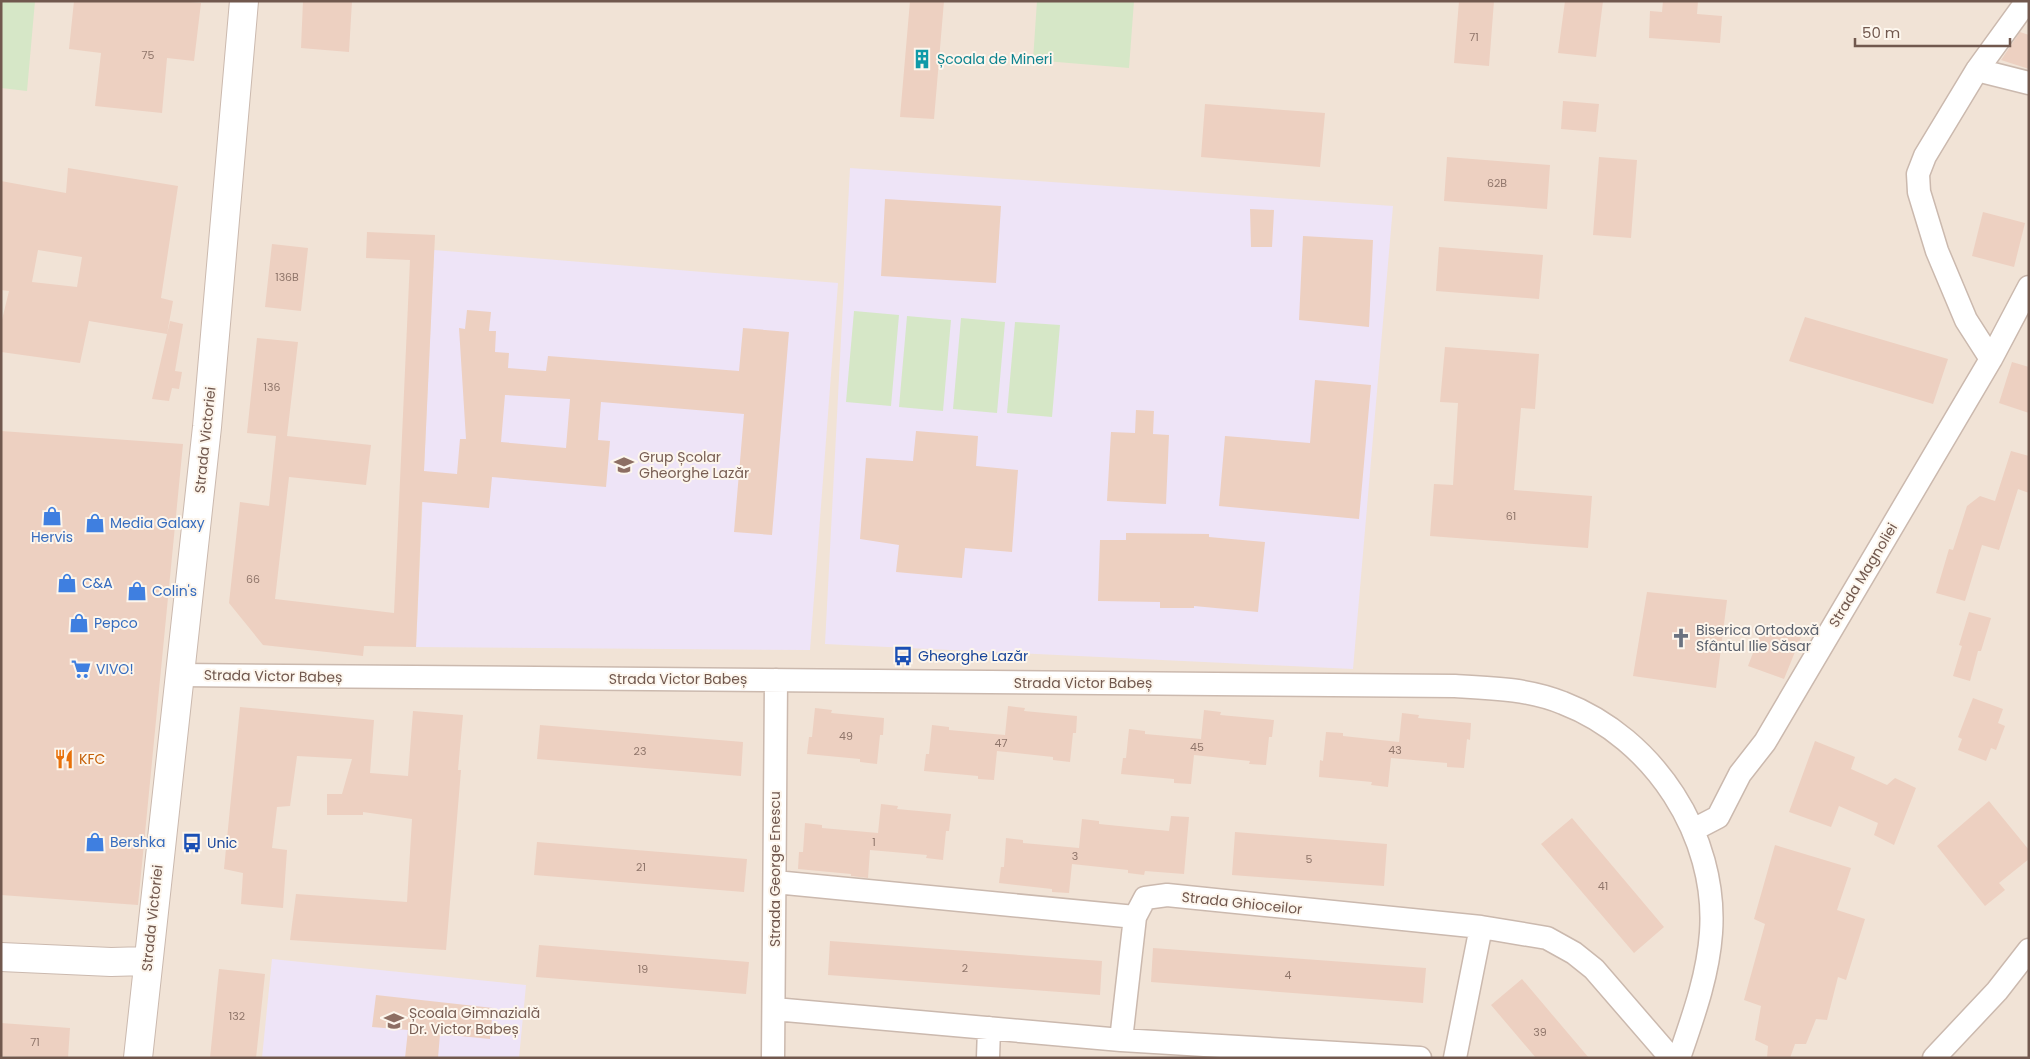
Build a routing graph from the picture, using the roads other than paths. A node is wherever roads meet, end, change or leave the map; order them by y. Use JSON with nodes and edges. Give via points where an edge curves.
{"nodes":[{"id":1,"x":244,"y":1,"type":"edge"},
{"id":2,"x":2027,"y":1,"type":"edge"},
{"id":3,"x":1977,"y":70,"type":"junction"},
{"id":4,"x":2029,"y":83,"type":"edge"},
{"id":5,"x":2029,"y":287,"type":"edge"},
{"id":6,"x":1991,"y":359,"type":"junction"},
{"id":7,"x":179,"y":675,"type":"junction"},
{"id":8,"x":776,"y":680,"type":"junction"},
{"id":9,"x":1693,"y":830,"type":"junction"},
{"id":10,"x":775,"y":882,"type":"junction"},
{"id":11,"x":1135,"y":917,"type":"junction"},
{"id":12,"x":1481,"y":927,"type":"junction"},
{"id":13,"x":2029,"y":950,"type":"edge"},
{"id":14,"x":1,"y":957,"type":"edge"},
{"id":15,"x":147,"y":961,"type":"junction"},
{"id":16,"x":774,"y":1009,"type":"junction"},
{"id":17,"x":989,"y":1028,"type":"junction"},
{"id":18,"x":1121,"y":1040,"type":"junction"},
{"id":19,"x":138,"y":1058,"type":"edge"},
{"id":20,"x":773,"y":1058,"type":"edge"},
{"id":21,"x":988,"y":1058,"type":"edge"},
{"id":22,"x":1420,"y":1058,"type":"edge"},
{"id":23,"x":1455,"y":1058,"type":"edge"},
{"id":24,"x":1671,"y":1058,"type":"edge"},
{"id":25,"x":1679,"y":1058,"type":"edge"},
{"id":26,"x":1934,"y":1058,"type":"edge"}],
"edges":[{"from":1,"to":7,"type":"street","name":"Strada Victoriei","via":[[207,427]]},
{"from":2,"to":3,"type":"street"},
{"from":3,"to":4,"type":"street"},
{"from":3,"to":6,"type":"street","via":[[1925,156],[1918,174],[1919,192],[1937,251],[1966,320]]},
{"from":5,"to":6,"type":"street","name":"Strada Magnoliei"},
{"from":6,"to":9,"type":"street","name":"Strada Magnoliei","via":[[1765,742],[1740,774],[1718,817]]},
{"from":7,"to":8,"type":"street","name":"Strada Victor Babeș"},
{"from":7,"to":15,"type":"street","name":"Strada Victoriei"},
{"from":8,"to":9,"type":"street","name":"Strada Victor Babeș","via":[[1446,686],[1541,695],[1564,703],[1609,727],[1634,747],[1672,791]]},
{"from":8,"to":10,"type":"street","name":"Strada George Enescu"},
{"from":9,"to":25,"type":"street","name":"Strada Victor Babeș","via":[[1707,872],[1712,902],[1711,933],[1707,964]]},
{"from":10,"to":11,"type":"street"},
{"from":10,"to":16,"type":"street","name":"Strada George Enescu"},
{"from":11,"to":12,"type":"street","name":"Strada Ghioceilor","via":[[1145,898],[1167,895]]},
{"from":11,"to":18,"type":"street"},
{"from":12,"to":23,"type":"street"},
{"from":12,"to":24,"type":"street","name":"Strada Ghioceilor","via":[[1548,938],[1574,953],[1594,969]]},
{"from":13,"to":26,"type":"street","via":[[1997,991]]},
{"from":14,"to":15,"type":"street"},
{"from":15,"to":19,"type":"street","name":"Strada Victoriei"},
{"from":16,"to":17,"type":"street"},
{"from":16,"to":20,"type":"street","name":"Strada George Enescu"},
{"from":17,"to":18,"type":"street"},
{"from":17,"to":21,"type":"street"},
{"from":18,"to":22,"type":"street"}]}
